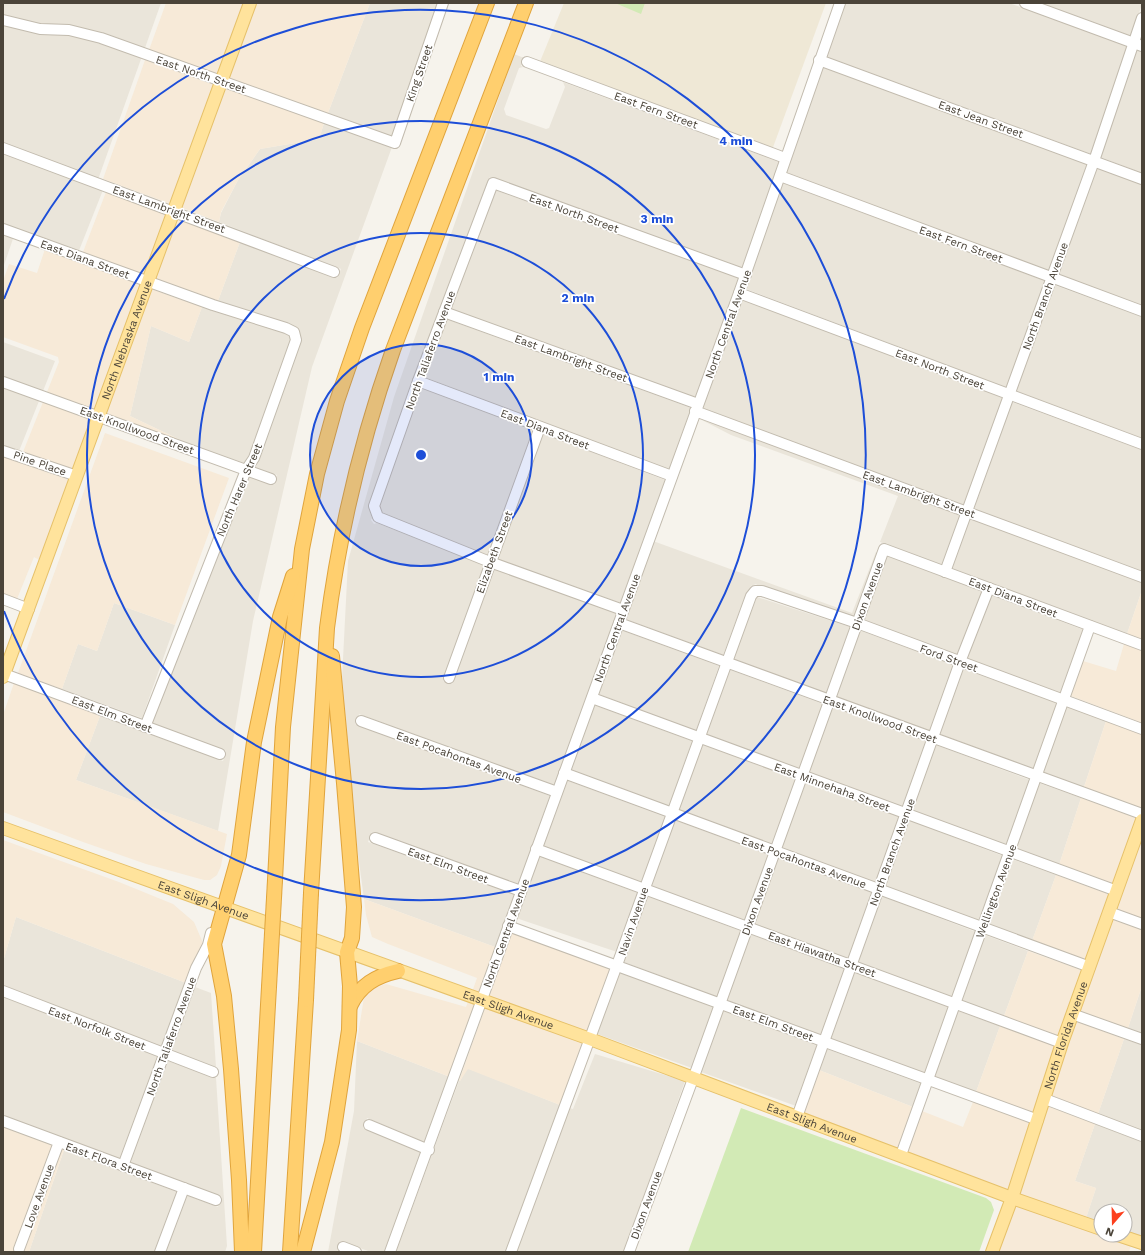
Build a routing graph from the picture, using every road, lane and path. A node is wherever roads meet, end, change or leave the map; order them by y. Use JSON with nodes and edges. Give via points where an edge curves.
{"nodes":[{"id":1,"x":250,"y":3,"type":"edge"},
{"id":2,"x":443,"y":3,"type":"edge"},
{"id":3,"x":487,"y":3,"type":"edge"},
{"id":4,"x":526,"y":3,"type":"edge"},
{"id":5,"x":840,"y":3,"type":"edge"},
{"id":6,"x":1025,"y":3,"type":"edge"},
{"id":7,"x":1142,"y":18,"type":"edge"},
{"id":8,"x":3,"y":20,"type":"edge"},
{"id":9,"x":1138,"y":44,"type":"edge"},
{"id":10,"x":819,"y":60,"type":"junction"},
{"id":11,"x":527,"y":62,"type":"dead end"},
{"id":12,"x":221,"y":82,"type":"junction"},
{"id":13,"x":395,"y":143,"type":"joint"},
{"id":14,"x":3,"y":148,"type":"edge"},
{"id":15,"x":785,"y":158,"type":"junction"},
{"id":16,"x":1094,"y":161,"type":"junction"},
{"id":17,"x":780,"y":176,"type":"junction"},
{"id":18,"x":1142,"y":179,"type":"edge"},
{"id":19,"x":493,"y":183,"type":"joint"},
{"id":20,"x":174,"y":211,"type":"junction"},
{"id":21,"x":3,"y":229,"type":"edge"},
{"id":22,"x":334,"y":272,"type":"dead end"},
{"id":23,"x":746,"y":275,"type":"junction"},
{"id":24,"x":1052,"y":278,"type":"junction"},
{"id":25,"x":148,"y":282,"type":"junction"},
{"id":26,"x":739,"y":293,"type":"junction"},
{"id":27,"x":213,"y":305,"type":"joint"},
{"id":28,"x":1142,"y":311,"type":"edge"},
{"id":29,"x":444,"y":312,"type":"junction"},
{"id":30,"x":418,"y":381,"type":"junction"},
{"id":31,"x":3,"y":382,"type":"edge"},
{"id":32,"x":1009,"y":395,"type":"junction"},
{"id":33,"x":697,"y":408,"type":"junction"},
{"id":34,"x":99,"y":417,"type":"junction"},
{"id":35,"x":540,"y":427,"type":"junction"},
{"id":36,"x":1142,"y":444,"type":"edge"},
{"id":37,"x":3,"y":451,"type":"edge"},
{"id":38,"x":246,"y":470,"type":"junction"},
{"id":39,"x":77,"y":476,"type":"junction"},
{"id":40,"x":672,"y":476,"type":"junction"},
{"id":41,"x":271,"y":479,"type":"dead end"},
{"id":42,"x":967,"y":512,"type":"junction"},
{"id":43,"x":302,"y":549,"type":"junction"},
{"id":44,"x":884,"y":549,"type":"joint"},
{"id":45,"x":490,"y":562,"type":"junction"},
{"id":46,"x":945,"y":572,"type":"junction"},
{"id":47,"x":1142,"y":577,"type":"edge"},
{"id":48,"x":989,"y":588,"type":"junction"},
{"id":49,"x":755,"y":591,"type":"joint"},
{"id":50,"x":3,"y":599,"type":"edge"},
{"id":51,"x":29,"y":608,"type":"junction"},
{"id":52,"x":623,"y":610,"type":"junction"},
{"id":53,"x":619,"y":623,"type":"junction"},
{"id":54,"x":857,"y":623,"type":"junction"},
{"id":55,"x":1090,"y":626,"type":"junction"},
{"id":56,"x":327,"y":628,"type":"junction"},
{"id":57,"x":1142,"y":645,"type":"edge"},
{"id":58,"x":725,"y":662,"type":"junction"},
{"id":59,"x":960,"y":662,"type":"junction"},
{"id":60,"x":4,"y":675,"type":"edge"},
{"id":61,"x":449,"y":678,"type":"dead end"},
{"id":62,"x":592,"y":698,"type":"junction"},
{"id":63,"x":829,"y":700,"type":"junction"},
{"id":64,"x":1065,"y":700,"type":"junction"},
{"id":65,"x":361,"y":721,"type":"dead end"},
{"id":66,"x":145,"y":727,"type":"junction"},
{"id":67,"x":1142,"y":729,"type":"edge"},
{"id":68,"x":699,"y":738,"type":"junction"},
{"id":69,"x":934,"y":738,"type":"junction"},
{"id":70,"x":220,"y":754,"type":"dead end"},
{"id":71,"x":564,"y":774,"type":"junction"},
{"id":72,"x":802,"y":776,"type":"junction"},
{"id":73,"x":1037,"y":776,"type":"junction"},
{"id":74,"x":557,"y":792,"type":"junction"},
{"id":75,"x":672,"y":813,"type":"junction"},
{"id":76,"x":906,"y":814,"type":"junction"},
{"id":77,"x":1142,"y":814,"type":"edge"},
{"id":78,"x":1142,"y":820,"type":"edge"},
{"id":79,"x":3,"y":828,"type":"edge"},
{"id":80,"x":375,"y":838,"type":"dead end"},
{"id":81,"x":536,"y":849,"type":"junction"},
{"id":82,"x":775,"y":851,"type":"junction"},
{"id":83,"x":1009,"y":852,"type":"junction"},
{"id":84,"x":644,"y":889,"type":"junction"},
{"id":85,"x":879,"y":890,"type":"junction"},
{"id":86,"x":521,"y":891,"type":"junction"},
{"id":87,"x":1117,"y":891,"type":"junction"},
{"id":88,"x":223,"y":908,"type":"junction"},
{"id":89,"x":1110,"y":912,"type":"junction"},
{"id":90,"x":1142,"y":924,"type":"edge"},
{"id":91,"x":508,"y":926,"type":"junction"},
{"id":92,"x":748,"y":927,"type":"junction"},
{"id":93,"x":982,"y":928,"type":"junction"},
{"id":94,"x":347,"y":952,"type":"junction"},
{"id":95,"x":617,"y":965,"type":"junction"},
{"id":96,"x":852,"y":965,"type":"junction"},
{"id":97,"x":1090,"y":967,"type":"junction"},
{"id":98,"x":398,"y":971,"type":"junction"},
{"id":99,"x":3,"y":991,"type":"edge"},
{"id":100,"x":482,"y":1001,"type":"junction"},
{"id":101,"x":720,"y":1004,"type":"junction"},
{"id":102,"x":955,"y":1004,"type":"junction"},
{"id":103,"x":350,"y":1006,"type":"junction"},
{"id":104,"x":1072,"y":1014,"type":"junction"},
{"id":105,"x":590,"y":1039,"type":"junction"},
{"id":106,"x":1142,"y":1039,"type":"edge"},
{"id":107,"x":824,"y":1042,"type":"junction"},
{"id":108,"x":1062,"y":1043,"type":"junction"},
{"id":109,"x":166,"y":1054,"type":"junction"},
{"id":110,"x":213,"y":1072,"type":"dead end"},
{"id":111,"x":694,"y":1079,"type":"junction"},
{"id":112,"x":928,"y":1080,"type":"junction"},
{"id":113,"x":1045,"y":1099,"type":"junction"},
{"id":114,"x":797,"y":1117,"type":"junction"},
{"id":115,"x":1038,"y":1120,"type":"junction"},
{"id":116,"x":3,"y":1121,"type":"edge"},
{"id":117,"x":369,"y":1125,"type":"dead end"},
{"id":118,"x":1142,"y":1136,"type":"edge"},
{"id":119,"x":59,"y":1142,"type":"junction"},
{"id":120,"x":429,"y":1150,"type":"junction"},
{"id":121,"x":901,"y":1155,"type":"junction"},
{"id":122,"x":123,"y":1166,"type":"junction"},
{"id":123,"x":184,"y":1188,"type":"junction"},
{"id":124,"x":1012,"y":1198,"type":"junction"},
{"id":125,"x":216,"y":1200,"type":"dead end"},
{"id":126,"x":1093,"y":1226,"type":"edge"},
{"id":127,"x":1142,"y":1244,"type":"edge"},
{"id":128,"x":343,"y":1247,"type":"dead end"},
{"id":129,"x":19,"y":1249,"type":"dead end"},
{"id":130,"x":160,"y":1252,"type":"edge"},
{"id":131,"x":242,"y":1252,"type":"edge"},
{"id":132,"x":254,"y":1252,"type":"edge"},
{"id":133,"x":290,"y":1252,"type":"edge"},
{"id":134,"x":303,"y":1252,"type":"edge"},
{"id":135,"x":356,"y":1252,"type":"edge"},
{"id":136,"x":390,"y":1252,"type":"edge"},
{"id":137,"x":511,"y":1252,"type":"edge"},
{"id":138,"x":629,"y":1252,"type":"edge"},
{"id":139,"x":992,"y":1252,"type":"edge"},
{"id":140,"x":1139,"y":1252,"type":"edge"}],
"edges":[{"from":1,"to":12,"type":"main road","name":"North Nebraska Avenue"},
{"from":2,"to":13,"type":"street","name":"King Street"},
{"from":3,"to":43,"type":"highway","via":[[362,328],[337,400],[317,474]]},
{"from":4,"to":56,"type":"highway","via":[[414,292],[374,406],[343,526]]},
{"from":5,"to":10,"type":"street","name":"North Central Avenue"},
{"from":6,"to":9,"type":"street"},
{"from":7,"to":9,"type":"street","name":"North Branch Avenue"},
{"from":8,"to":12,"type":"street","name":"East North Street","via":[[40,29],[69,30],[101,38]]},
{"from":9,"to":16,"type":"street","name":"North Branch Avenue"},
{"from":10,"to":15,"type":"street","name":"North Central Avenue"},
{"from":10,"to":16,"type":"street","name":"East Jean Street"},
{"from":11,"to":15,"type":"street","name":"East Fern Street"},
{"from":12,"to":13,"type":"street","name":"East North Street"},
{"from":12,"to":20,"type":"main road","name":"North Nebraska Avenue"},
{"from":14,"to":20,"type":"street","name":"East Lambright Street"},
{"from":15,"to":17,"type":"street","name":"North Central Avenue"},
{"from":16,"to":18,"type":"street","name":"East Jean Street"},
{"from":16,"to":24,"type":"street","name":"North Branch Avenue"},
{"from":17,"to":23,"type":"street","name":"North Central Avenue"},
{"from":17,"to":24,"type":"street","name":"East Fern Street"},
{"from":19,"to":23,"type":"street","name":"East North Street"},
{"from":19,"to":29,"type":"street","name":"North Taliaferro Avenue"},
{"from":20,"to":22,"type":"street","name":"East Lambright Street"},
{"from":20,"to":25,"type":"main road","name":"North Nebraska Avenue"},
{"from":21,"to":25,"type":"street","name":"East Diana Street"},
{"from":23,"to":26,"type":"street","name":"North Central Avenue"},
{"from":24,"to":28,"type":"street","name":"East Fern Street"},
{"from":24,"to":32,"type":"street","name":"North Branch Avenue"},
{"from":25,"to":27,"type":"street","name":"East Diana Street"},
{"from":25,"to":34,"type":"main road","name":"North Nebraska Avenue"},
{"from":26,"to":32,"type":"street","name":"East North Street"},
{"from":26,"to":33,"type":"street","name":"North Central Avenue"},
{"from":27,"to":38,"type":"street","name":"North Harer Street","via":[[286,328],[294,332],[296,340],[254,458]]},
{"from":29,"to":30,"type":"street","name":"North Taliaferro Avenue"},
{"from":29,"to":33,"type":"street","name":"East Lambright Street"},
{"from":30,"to":35,"type":"street","name":"East Diana Street"},
{"from":30,"to":45,"type":"street","name":"North Taliaferro Avenue","via":[[374,506],[378,517]]},
{"from":31,"to":34,"type":"street","name":"East Knollwood Street"},
{"from":32,"to":36,"type":"street","name":"East North Street"},
{"from":32,"to":42,"type":"street","name":"North Branch Avenue"},
{"from":33,"to":40,"type":"street","name":"North Central Avenue"},
{"from":33,"to":42,"type":"street","name":"East Lambright Street"},
{"from":34,"to":38,"type":"street","name":"East Knollwood Street"},
{"from":34,"to":39,"type":"main road","name":"North Nebraska Avenue"},
{"from":35,"to":40,"type":"street","name":"East Diana Street"},
{"from":35,"to":45,"type":"street","name":"Elizabeth Street"},
{"from":37,"to":39,"type":"street","name":"Pine Place"},
{"from":38,"to":41,"type":"street","name":"East Knollwood Street"},
{"from":38,"to":66,"type":"street","name":"North Harer Street"},
{"from":39,"to":51,"type":"main road","name":"North Nebraska Avenue"},
{"from":40,"to":52,"type":"street","name":"North Central Avenue"},
{"from":42,"to":46,"type":"street","name":"North Branch Avenue"},
{"from":42,"to":47,"type":"street","name":"East Lambright Street"},
{"from":43,"to":88,"type":"highway","via":[[273,647],[254,742],[239,856]]},
{"from":43,"to":132,"type":"highway","bridge":true,"via":[[283,727]]},
{"from":44,"to":46,"type":"street","name":"East Diana Street"},
{"from":44,"to":54,"type":"street","name":"Dixon Avenue"},
{"from":45,"to":52,"type":"street"},
{"from":45,"to":61,"type":"street","name":"Elizabeth Street"},
{"from":46,"to":48,"type":"street","name":"East Diana Street"},
{"from":48,"to":55,"type":"street","name":"East Diana Street"},
{"from":48,"to":59,"type":"street","name":"North Branch Avenue"},
{"from":49,"to":54,"type":"street","name":"Ford Street"},
{"from":49,"to":58,"type":"street","name":"Navin Avenue"},
{"from":50,"to":51,"type":"street"},
{"from":51,"to":60,"type":"main road","name":"North Nebraska Avenue"},
{"from":52,"to":53,"type":"street","name":"North Central Avenue"},
{"from":53,"to":58,"type":"street","name":"East Knollwood Street"},
{"from":53,"to":62,"type":"street","name":"North Central Avenue"},
{"from":54,"to":59,"type":"street","name":"Ford Street"},
{"from":54,"to":63,"type":"street","name":"Dixon Avenue"},
{"from":55,"to":57,"type":"street","name":"East Diana Street"},
{"from":55,"to":64,"type":"street","name":"Wellington Avenue"},
{"from":56,"to":94,"type":"highway","via":[[335,680],[354,907],[352,938]]},
{"from":56,"to":133,"type":"highway","bridge":true},
{"from":58,"to":63,"type":"street","name":"East Knollwood Street"},
{"from":58,"to":68,"type":"street","name":"Navin Avenue"},
{"from":59,"to":64,"type":"street","name":"Ford Street"},
{"from":59,"to":69,"type":"street","name":"North Branch Avenue"},
{"from":60,"to":66,"type":"street","name":"East Elm Street"},
{"from":62,"to":68,"type":"street","name":"East Minnehaha Street"},
{"from":62,"to":71,"type":"street","name":"North Central Avenue"},
{"from":63,"to":69,"type":"street","name":"East Knollwood Street"},
{"from":63,"to":72,"type":"street","name":"Dixon Avenue"},
{"from":64,"to":67,"type":"street","name":"Ford Street"},
{"from":64,"to":73,"type":"street","name":"Wellington Avenue"},
{"from":65,"to":74,"type":"street","name":"East Pocahontas Avenue"},
{"from":66,"to":70,"type":"street","name":"East Elm Street"},
{"from":68,"to":72,"type":"street","name":"East Minnehaha Street"},
{"from":68,"to":75,"type":"street","name":"Navin Avenue"},
{"from":69,"to":73,"type":"street","name":"East Knollwood Street"},
{"from":69,"to":76,"type":"street","name":"North Branch Avenue"},
{"from":71,"to":74,"type":"street","name":"North Central Avenue"},
{"from":71,"to":75,"type":"street","name":"East Pocahontas Avenue"},
{"from":72,"to":76,"type":"street","name":"East Minnehaha Street"},
{"from":72,"to":82,"type":"street","name":"Dixon Avenue"},
{"from":73,"to":77,"type":"street","name":"East Knollwood Street"},
{"from":73,"to":83,"type":"street","name":"Wellington Avenue"},
{"from":74,"to":81,"type":"street","name":"North Central Avenue"},
{"from":75,"to":82,"type":"street","name":"East Pocahontas Avenue"},
{"from":75,"to":84,"type":"street","name":"Navin Avenue"},
{"from":76,"to":83,"type":"street","name":"East Minnehaha Street"},
{"from":76,"to":85,"type":"street","name":"North Branch Avenue"},
{"from":78,"to":87,"type":"main road","name":"North Florida Avenue"},
{"from":79,"to":88,"type":"main road","name":"East Sligh Avenue"},
{"from":80,"to":86,"type":"street","name":"East Elm Street"},
{"from":81,"to":84,"type":"street","name":"East Hiawatha Street"},
{"from":81,"to":86,"type":"street","name":"North Central Avenue"},
{"from":82,"to":85,"type":"street","name":"East Pocahontas Avenue"},
{"from":82,"to":92,"type":"street","name":"Dixon Avenue"},
{"from":83,"to":87,"type":"street","name":"East Minnehaha Street"},
{"from":83,"to":93,"type":"street","name":"Wellington Avenue"},
{"from":84,"to":92,"type":"street","name":"East Hiawatha Street"},
{"from":84,"to":95,"type":"street","name":"Navin Avenue"},
{"from":85,"to":93,"type":"street","name":"East Pocahontas Avenue"},
{"from":85,"to":96,"type":"street","name":"North Branch Avenue"},
{"from":86,"to":91,"type":"street","name":"North Central Avenue"},
{"from":87,"to":89,"type":"main road","name":"North Florida Avenue"},
{"from":88,"to":94,"type":"main road","name":"East Sligh Avenue"},
{"from":88,"to":109,"type":"street","name":"North Taliaferro Avenue","via":[[196,968]]},
{"from":88,"to":131,"type":"highway","via":[[214,944],[224,996],[231,1069]]},
{"from":89,"to":90,"type":"street"},
{"from":89,"to":97,"type":"main road","name":"North Florida Avenue"},
{"from":91,"to":95,"type":"street","name":"East Elm Street"},
{"from":91,"to":100,"type":"street","name":"North Central Avenue"},
{"from":92,"to":96,"type":"street","name":"East Hiawatha Street"},
{"from":92,"to":101,"type":"street","name":"Dixon Avenue"},
{"from":93,"to":97,"type":"street","name":"East Pocahontas Avenue"},
{"from":93,"to":102,"type":"street","name":"Wellington Avenue"},
{"from":94,"to":98,"type":"main road","name":"East Sligh Avenue"},
{"from":94,"to":103,"type":"highway"},
{"from":95,"to":101,"type":"street","name":"East Elm Street"},
{"from":95,"to":105,"type":"street","name":"Navin Avenue"},
{"from":96,"to":102,"type":"street","name":"East Hiawatha Street"},
{"from":96,"to":107,"type":"street","name":"North Branch Avenue"},
{"from":97,"to":104,"type":"main road","name":"North Florida Avenue"},
{"from":98,"to":100,"type":"main road","name":"East Sligh Avenue"},
{"from":98,"to":103,"type":"highway","via":[[385,974],[366,984],[354,997]]},
{"from":99,"to":109,"type":"street","name":"East Norfolk Street"},
{"from":100,"to":105,"type":"main road","name":"East Sligh Avenue"},
{"from":100,"to":120,"type":"street","name":"North Central Avenue"},
{"from":101,"to":107,"type":"street","name":"East Elm Street"},
{"from":101,"to":111,"type":"street","name":"Dixon Avenue"},
{"from":102,"to":108,"type":"street","name":"East Hiawatha Street"},
{"from":102,"to":112,"type":"street","name":"Wellington Avenue"},
{"from":103,"to":134,"type":"highway","via":[[349,1030],[332,1142]]},
{"from":104,"to":106,"type":"street"},
{"from":104,"to":108,"type":"main road","name":"North Florida Avenue"},
{"from":105,"to":111,"type":"main road","name":"East Sligh Avenue"},
{"from":105,"to":137,"type":"street","name":"Navin Avenue"},
{"from":107,"to":112,"type":"street","name":"East Elm Street"},
{"from":107,"to":114,"type":"street","name":"North Branch Avenue"},
{"from":108,"to":113,"type":"main road","name":"North Florida Avenue"},
{"from":109,"to":110,"type":"street","name":"East Norfolk Street"},
{"from":109,"to":122,"type":"street","name":"North Taliaferro Avenue"},
{"from":111,"to":114,"type":"main road","name":"East Sligh Avenue"},
{"from":111,"to":138,"type":"street","name":"Dixon Avenue"},
{"from":112,"to":115,"type":"street","name":"East Elm Street"},
{"from":112,"to":121,"type":"street","name":"Wellington Avenue"},
{"from":113,"to":115,"type":"main road","name":"North Florida Avenue"},
{"from":113,"to":118,"type":"street"},
{"from":114,"to":121,"type":"main road","name":"East Sligh Avenue"},
{"from":115,"to":124,"type":"main road","name":"North Florida Avenue"},
{"from":116,"to":119,"type":"street","name":"East Flora Street"},
{"from":117,"to":120,"type":"street"},
{"from":119,"to":122,"type":"street","name":"East Flora Street"},
{"from":119,"to":129,"type":"street","name":"Love Avenue"},
{"from":120,"to":136,"type":"street","name":"North Central Avenue"},
{"from":121,"to":124,"type":"main road","name":"East Sligh Avenue"},
{"from":122,"to":123,"type":"street","name":"East Flora Street"},
{"from":123,"to":125,"type":"street","name":"East Flora Street"},
{"from":123,"to":130,"type":"street"},
{"from":124,"to":126,"type":"main road","name":"East Sligh Avenue"},
{"from":124,"to":139,"type":"main road","name":"North Florida Avenue"},
{"from":127,"to":140,"type":"street"},
{"from":128,"to":135,"type":"street"}]}
